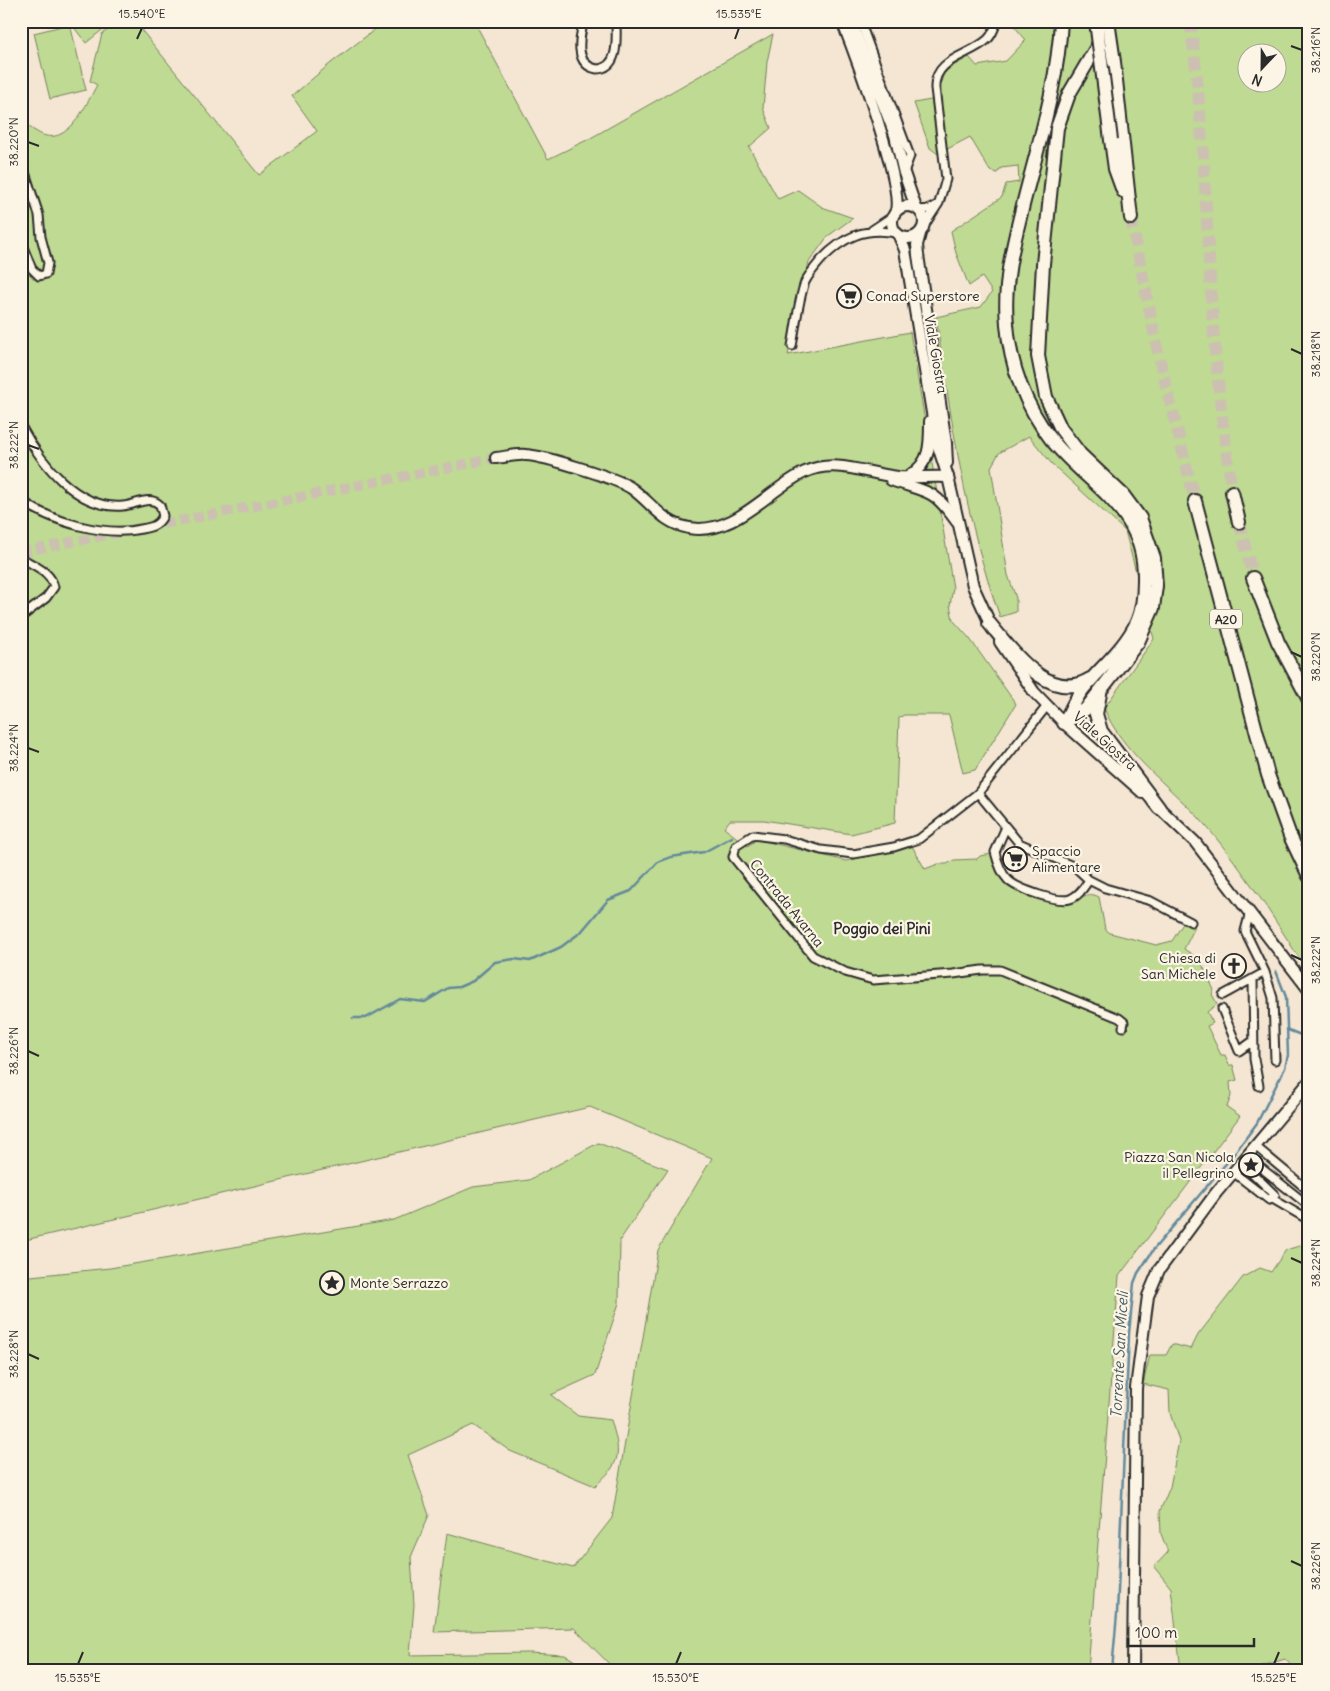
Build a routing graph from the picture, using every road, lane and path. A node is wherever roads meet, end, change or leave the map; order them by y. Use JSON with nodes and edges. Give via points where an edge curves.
{"nodes":[{"id":1,"x":584,"y":21,"type":"edge"},
{"id":2,"x":616,"y":21,"type":"edge"},
{"id":3,"x":842,"y":21,"type":"edge"},
{"id":4,"x":851,"y":21,"type":"edge"},
{"id":5,"x":860,"y":21,"type":"edge"},
{"id":6,"x":997,"y":21,"type":"edge"},
{"id":7,"x":1061,"y":21,"type":"edge"},
{"id":8,"x":1096,"y":21,"type":"edge"},
{"id":9,"x":1108,"y":21,"type":"edge"},
{"id":10,"x":1112,"y":21,"type":"edge"},
{"id":11,"x":21,"y":160,"type":"edge"},
{"id":12,"x":1120,"y":169,"type":"junction"},
{"id":13,"x":904,"y":173,"type":"junction"},
{"id":14,"x":939,"y":203,"type":"junction"},
{"id":15,"x":918,"y":209,"type":"junction"},
{"id":16,"x":1130,"y":212,"type":"tunnel mouth"},
{"id":17,"x":895,"y":214,"type":"junction"},
{"id":18,"x":872,"y":230,"type":"junction"},
{"id":19,"x":922,"y":230,"type":"junction"},
{"id":20,"x":897,"y":234,"type":"junction"},
{"id":21,"x":21,"y":242,"type":"edge"},
{"id":22,"x":792,"y":346,"type":"dead end"},
{"id":23,"x":930,"y":397,"type":"junction"},
{"id":24,"x":21,"y":426,"type":"edge"},
{"id":25,"x":496,"y":458,"type":"tunnel mouth"},
{"id":26,"x":873,"y":473,"type":"junction"},
{"id":27,"x":909,"y":476,"type":"junction"},
{"id":28,"x":1097,"y":476,"type":"junction"},
{"id":29,"x":948,"y":477,"type":"junction"},
{"id":30,"x":918,"y":487,"type":"junction"},
{"id":31,"x":1232,"y":492,"type":"tunnel mouth"},
{"id":32,"x":21,"y":500,"type":"edge"},
{"id":33,"x":1195,"y":501,"type":"tunnel mouth"},
{"id":34,"x":957,"y":522,"type":"junction"},
{"id":35,"x":1239,"y":522,"type":"tunnel mouth"},
{"id":36,"x":21,"y":557,"type":"edge"},
{"id":37,"x":1253,"y":578,"type":"tunnel mouth"},
{"id":38,"x":21,"y":617,"type":"edge"},
{"id":39,"x":989,"y":623,"type":"junction"},
{"id":40,"x":1099,"y":681,"type":"junction"},
{"id":41,"x":1309,"y":700,"type":"edge"},
{"id":42,"x":1047,"y":706,"type":"junction"},
{"id":43,"x":1064,"y":723,"type":"junction"},
{"id":44,"x":978,"y":793,"type":"junction"},
{"id":45,"x":1160,"y":808,"type":"junction"},
{"id":46,"x":1006,"y":827,"type":"junction"},
{"id":47,"x":1309,"y":876,"type":"edge"},
{"id":48,"x":1089,"y":880,"type":"junction"},
{"id":49,"x":1250,"y":912,"type":"junction"},
{"id":50,"x":1191,"y":922,"type":"dead end"},
{"id":51,"x":1264,"y":972,"type":"junction"},
{"id":52,"x":1253,"y":979,"type":"junction"},
{"id":53,"x":1309,"y":990,"type":"edge"},
{"id":54,"x":1223,"y":994,"type":"dead end"},
{"id":55,"x":1222,"y":1010,"type":"dead end"},
{"id":56,"x":1123,"y":1027,"type":"dead end"},
{"id":57,"x":1253,"y":1041,"type":"junction"},
{"id":58,"x":1274,"y":1060,"type":"dead end"},
{"id":59,"x":1309,"y":1082,"type":"edge"},
{"id":60,"x":1259,"y":1086,"type":"dead end"},
{"id":61,"x":1254,"y":1146,"type":"junction"},
{"id":62,"x":1244,"y":1159,"type":"junction"},
{"id":63,"x":1233,"y":1172,"type":"junction"},
{"id":64,"x":1309,"y":1191,"type":"edge"},
{"id":65,"x":1275,"y":1195,"type":"dead end"},
{"id":66,"x":1309,"y":1206,"type":"edge"},
{"id":67,"x":1306,"y":1219,"type":"edge"},
{"id":68,"x":1132,"y":1670,"type":"edge"}],
"edges":[{"from":1,"to":2,"type":"street","via":[[580,55],[586,64],[597,69],[608,66],[614,57]]},
{"from":3,"to":17,"type":"main road","via":[[887,152],[898,205]]},
{"from":4,"to":13,"type":"main road","via":[[895,135]]},
{"from":5,"to":13,"type":"street","via":[[910,156]]},
{"from":6,"to":14,"type":"street","via":[[988,39],[946,64],[935,79],[946,174]]},
{"from":7,"to":28,"type":"highway","via":[[1055,79],[1008,264],[1007,322],[1015,367],[1036,417],[1058,447]]},
{"from":8,"to":12,"type":"highway","bridge":true,"via":[[1111,140]]},
{"from":9,"to":12,"type":"highway","bridge":true,"via":[[1121,127]]},
{"from":10,"to":28,"type":"highway","via":[[1070,94],[1059,120],[1043,264],[1038,356],[1046,397],[1056,420]]},
{"from":11,"to":21,"type":"street","via":[[39,215],[48,263],[46,274],[39,276],[32,269]]},
{"from":12,"to":16,"type":"highway"},
{"from":13,"to":15,"type":"main road"},
{"from":14,"to":15,"type":"street","via":[[930,209]]},
{"from":14,"to":19,"type":"street"},
{"from":15,"to":17,"type":"main road","via":[[906,206]]},
{"from":15,"to":19,"type":"main road","via":[[924,217]]},
{"from":17,"to":18,"type":"street"},
{"from":17,"to":20,"type":"main road","via":[[892,222]]},
{"from":18,"to":20,"type":"street"},
{"from":18,"to":22,"type":"street","via":[[844,239],[810,272]]},
{"from":19,"to":20,"type":"main road","via":[[907,239]]},
{"from":19,"to":29,"type":"main road","name":"Viale Giostra","via":[[917,244],[918,255],[946,443]]},
{"from":20,"to":23,"type":"main road","name":"Viale Giostra","via":[[905,250]]},
{"from":23,"to":27,"type":"main road","via":[[927,459],[918,471]]},
{"from":23,"to":29,"type":"main road","name":"Viale Giostra","via":[[936,442]]},
{"from":24,"to":32,"type":"street","via":[[40,455],[80,496],[112,506],[151,500],[160,505],[163,516],[154,527],[128,532],[99,530],[70,522]]},
{"from":25,"to":26,"type":"main road","via":[[536,456],[612,479],[634,491],[667,520],[683,527],[700,529],[732,521],[797,477],[815,469],[843,467]]},
{"from":26,"to":27,"type":"main road"},
{"from":26,"to":30,"type":"main road"},
{"from":27,"to":29,"type":"main road"},
{"from":28,"to":40,"type":"highway","via":[[1123,495],[1140,518],[1153,553],[1156,586],[1153,608],[1144,633]]},
{"from":29,"to":30,"type":"main road","via":[[931,486]]},
{"from":29,"to":34,"type":"main road","name":"Viale Giostra"},
{"from":30,"to":34,"type":"main road","via":[[936,496]]},
{"from":31,"to":35,"type":"highway"},
{"from":33,"to":47,"type":"highway","number":"A20","via":[[1258,737],[1279,806]]},
{"from":34,"to":39,"type":"main road","name":"Viale Giostra","via":[[973,586]]},
{"from":36,"to":38,"type":"street","via":[[47,573],[54,587],[46,598]]},
{"from":37,"to":41,"type":"highway","number":"A20","via":[[1278,642]]},
{"from":39,"to":40,"type":"highway","via":[[1013,651],[1050,684],[1071,687]]},
{"from":39,"to":42,"type":"main road","name":"Viale Giostra","via":[[1021,675]]},
{"from":40,"to":43,"type":"highway","via":[[1081,692]]},
{"from":40,"to":45,"type":"highway","via":[[1096,707],[1101,731]]},
{"from":42,"to":43,"type":"main road","name":"Viale Giostra"},
{"from":42,"to":44,"type":"street"},
{"from":43,"to":45,"type":"main road","name":"Viale Giostra"},
{"from":44,"to":46,"type":"street"},
{"from":44,"to":56,"type":"street","name":"Contrada Avarna","via":[[919,839],[894,846],[853,854],[753,835],[736,846],[733,856],[813,956],[845,972],[873,980],[1000,970],[1119,1018],[1124,1022]]},
{"from":45,"to":49,"type":"main road","name":"Viale Giostra","via":[[1195,842]]},
{"from":46,"to":48,"type":"street","via":[[1019,843],[1075,867]]},
{"from":46,"to":48,"type":"street","via":[[995,852],[1002,871],[1011,882],[1046,897],[1066,900],[1077,896]]},
{"from":48,"to":50,"type":"street","via":[[1116,892],[1151,901]]},
{"from":49,"to":51,"type":"street","via":[[1245,931]]},
{"from":49,"to":53,"type":"main road","name":"Viale Giostra"},
{"from":51,"to":52,"type":"street"},
{"from":51,"to":58,"type":"street","via":[[1273,998]]},
{"from":52,"to":54,"type":"street"},
{"from":52,"to":57,"type":"street"},
{"from":55,"to":57,"type":"street","via":[[1239,1051]]},
{"from":57,"to":60,"type":"street"},
{"from":59,"to":61,"type":"main road"},
{"from":61,"to":62,"type":"main road"},
{"from":61,"to":64,"type":"street"},
{"from":62,"to":63,"type":"main road"},
{"from":62,"to":65,"type":"street"},
{"from":62,"to":66,"type":"street","via":[[1261,1168]]},
{"from":63,"to":67,"type":"street","via":[[1269,1200],[1271,1198]]},
{"from":63,"to":68,"type":"main road","via":[[1160,1270],[1145,1304],[1136,1398]]}]}
